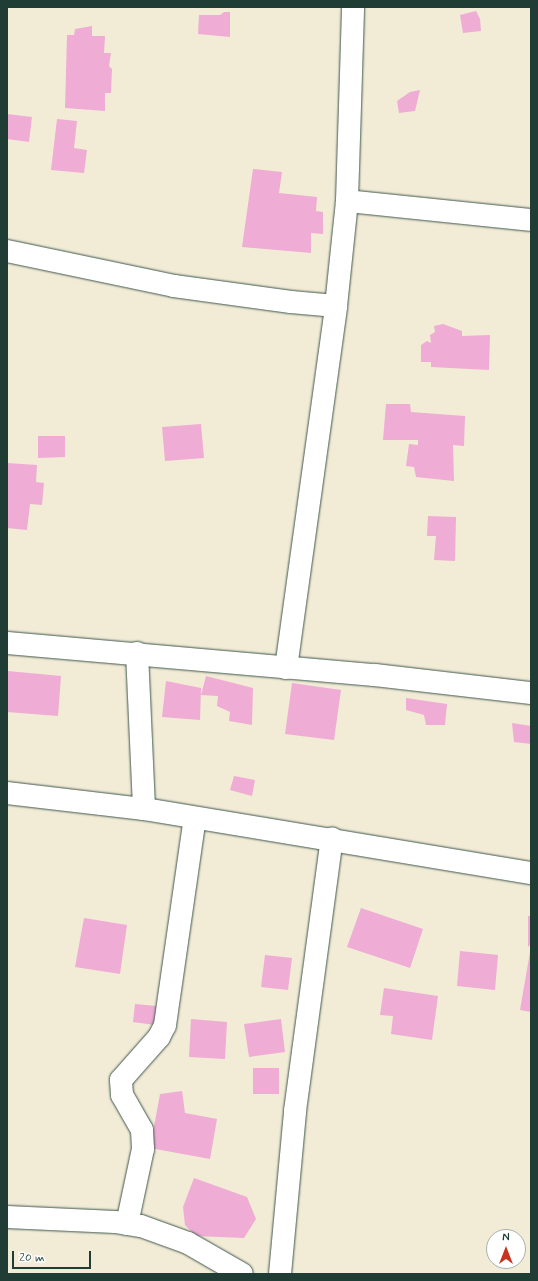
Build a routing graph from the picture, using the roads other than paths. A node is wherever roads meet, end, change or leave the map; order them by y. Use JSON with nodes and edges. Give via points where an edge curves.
{"nodes":[{"id":1,"x":353,"y":7,"type":"edge"},
{"id":2,"x":347,"y":201,"type":"junction"},
{"id":3,"x":531,"y":220,"type":"edge"},
{"id":4,"x":8,"y":258,"type":"edge"},
{"id":5,"x":336,"y":306,"type":"junction"},
{"id":6,"x":7,"y":643,"type":"edge"},
{"id":7,"x":137,"y":653,"type":"junction"},
{"id":8,"x":286,"y":668,"type":"junction"},
{"id":9,"x":531,"y":693,"type":"edge"},
{"id":10,"x":7,"y":792,"type":"edge"},
{"id":11,"x":144,"y":809,"type":"junction"},
{"id":12,"x":195,"y":818,"type":"junction"},
{"id":13,"x":332,"y":838,"type":"junction"},
{"id":14,"x":531,"y":873,"type":"edge"},
{"id":15,"x":7,"y":1218,"type":"edge"},
{"id":16,"x":127,"y":1224,"type":"junction"},
{"id":17,"x":242,"y":1274,"type":"edge"},
{"id":18,"x":280,"y":1274,"type":"edge"}],
"edges":[{"from":1,"to":2,"type":"street"},
{"from":2,"to":3,"type":"street"},
{"from":2,"to":5,"type":"street"},
{"from":4,"to":5,"type":"street","via":[[174,286]]},
{"from":5,"to":8,"type":"street"},
{"from":6,"to":7,"type":"street"},
{"from":7,"to":8,"type":"street"},
{"from":7,"to":11,"type":"street"},
{"from":8,"to":9,"type":"street","via":[[375,675]]},
{"from":10,"to":11,"type":"street"},
{"from":11,"to":12,"type":"street"},
{"from":12,"to":13,"type":"street"},
{"from":12,"to":16,"type":"street","via":[[165,1025],[159,1037],[121,1080],[122,1095],[142,1130],[143,1149]]},
{"from":13,"to":14,"type":"street"},
{"from":13,"to":18,"type":"street","via":[[295,1111]]},
{"from":15,"to":16,"type":"street"},
{"from":16,"to":17,"type":"street","via":[[141,1226],[188,1243]]}]}
